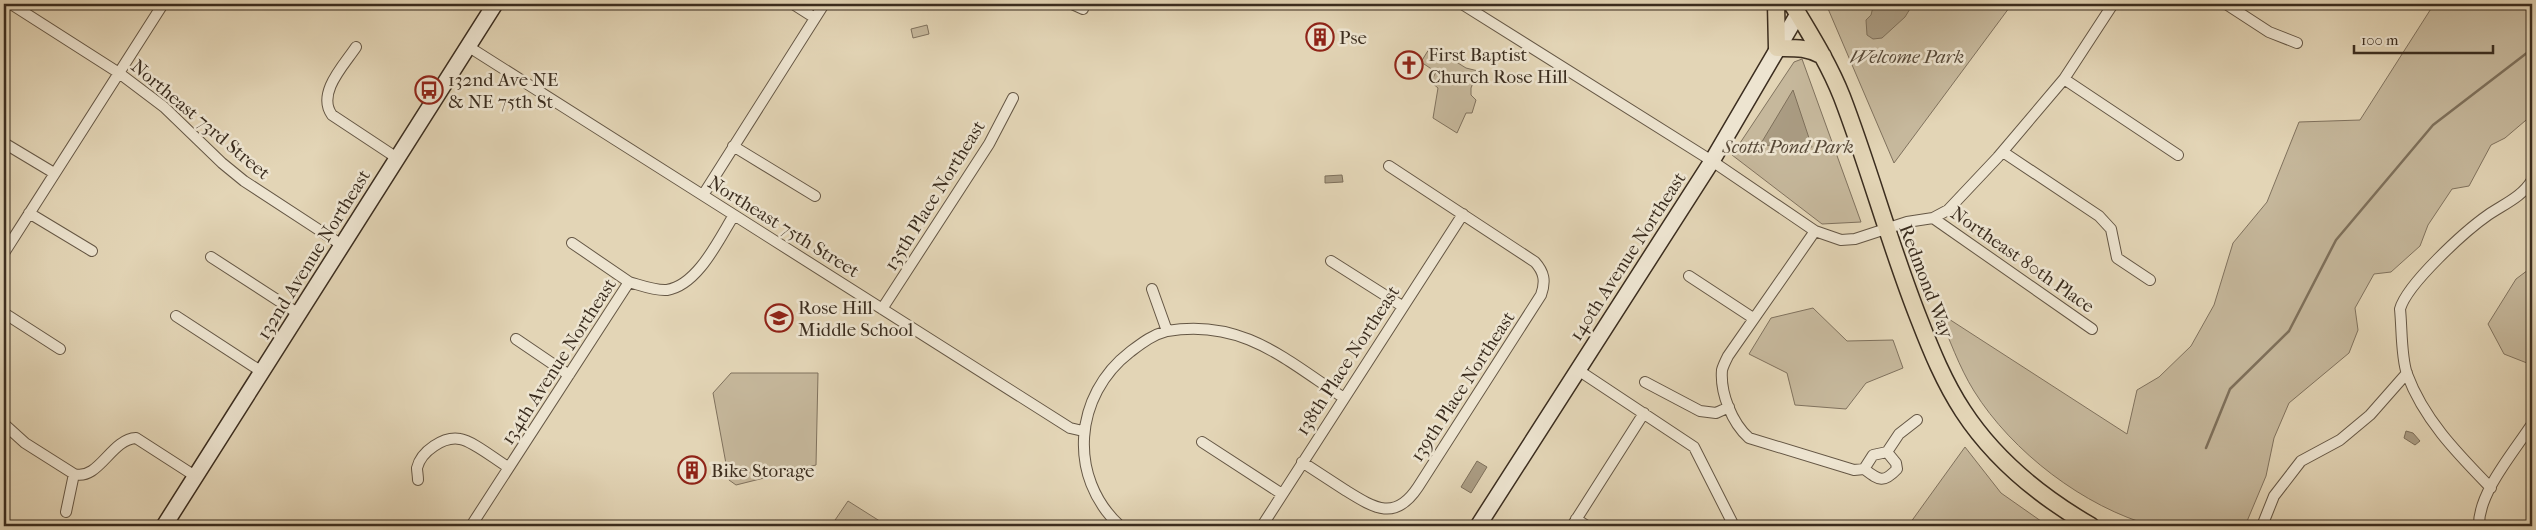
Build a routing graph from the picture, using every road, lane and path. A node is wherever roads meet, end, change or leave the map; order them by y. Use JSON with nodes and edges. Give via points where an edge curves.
{"nodes":[{"id":1,"x":11,"y":4,"type":"edge"},
{"id":2,"x":163,"y":4,"type":"edge"},
{"id":3,"x":495,"y":4,"type":"edge"},
{"id":4,"x":793,"y":4,"type":"edge"},
{"id":5,"x":824,"y":4,"type":"edge"},
{"id":6,"x":1072,"y":4,"type":"edge"},
{"id":7,"x":1462,"y":4,"type":"edge"},
{"id":8,"x":1776,"y":4,"type":"edge"},
{"id":9,"x":2113,"y":4,"type":"edge"},
{"id":10,"x":2226,"y":4,"type":"edge"},
{"id":11,"x":1798,"y":7,"type":"edge"},
{"id":12,"x":1083,"y":9,"type":"dead end"},
{"id":13,"x":815,"y":18,"type":"junction"},
{"id":14,"x":2297,"y":43,"type":"dead end"},
{"id":15,"x":356,"y":47,"type":"dead end"},
{"id":16,"x":468,"y":47,"type":"junction"},
{"id":17,"x":1777,"y":48,"type":"junction"},
{"id":18,"x":1823,"y":56,"type":"junction"},
{"id":19,"x":119,"y":73,"type":"junction"},
{"id":20,"x":2064,"y":79,"type":"junction"},
{"id":21,"x":1013,"y":98,"type":"dead end"},
{"id":22,"x":4,"y":143,"type":"edge"},
{"id":23,"x":734,"y":146,"type":"junction"},
{"id":24,"x":2003,"y":152,"type":"junction"},
{"id":25,"x":2178,"y":155,"type":"dead end"},
{"id":26,"x":397,"y":158,"type":"junction"},
{"id":27,"x":1712,"y":161,"type":"junction"},
{"id":28,"x":1390,"y":166,"type":"dead end"},
{"id":29,"x":54,"y":173,"type":"junction"},
{"id":30,"x":2532,"y":180,"type":"edge"},
{"id":31,"x":703,"y":196,"type":"junction"},
{"id":32,"x":815,"y":196,"type":"dead end"},
{"id":33,"x":29,"y":212,"type":"junction"},
{"id":34,"x":1463,"y":214,"type":"junction"},
{"id":35,"x":734,"y":215,"type":"junction"},
{"id":36,"x":1933,"y":218,"type":"junction"},
{"id":37,"x":1815,"y":230,"type":"junction"},
{"id":38,"x":1886,"y":230,"type":"junction"},
{"id":39,"x":572,"y":244,"type":"dead end"},
{"id":40,"x":342,"y":245,"type":"junction"},
{"id":41,"x":92,"y":251,"type":"dead end"},
{"id":42,"x":4,"y":253,"type":"edge"},
{"id":43,"x":211,"y":257,"type":"dead end"},
{"id":44,"x":1331,"y":261,"type":"dead end"},
{"id":45,"x":1689,"y":276,"type":"dead end"},
{"id":46,"x":2150,"y":280,"type":"dead end"},
{"id":47,"x":629,"y":282,"type":"junction"},
{"id":48,"x":1152,"y":289,"type":"dead end"},
{"id":49,"x":1402,"y":306,"type":"junction"},
{"id":50,"x":882,"y":309,"type":"junction"},
{"id":51,"x":4,"y":313,"type":"edge"},
{"id":52,"x":300,"y":314,"type":"junction"},
{"id":53,"x":176,"y":316,"type":"dead end"},
{"id":54,"x":1753,"y":318,"type":"junction"},
{"id":55,"x":2092,"y":329,"type":"dead end"},
{"id":56,"x":1167,"y":331,"type":"junction"},
{"id":57,"x":516,"y":339,"type":"dead end"},
{"id":58,"x":60,"y":349,"type":"dead end"},
{"id":59,"x":1578,"y":370,"type":"junction"},
{"id":60,"x":262,"y":372,"type":"junction"},
{"id":61,"x":2407,"y":373,"type":"junction"},
{"id":62,"x":569,"y":375,"type":"junction"},
{"id":63,"x":1645,"y":382,"type":"dead end"},
{"id":64,"x":1344,"y":398,"type":"junction"},
{"id":65,"x":1729,"y":407,"type":"junction"},
{"id":66,"x":1644,"y":413,"type":"junction"},
{"id":67,"x":1916,"y":420,"type":"dead end"},
{"id":68,"x":4,"y":424,"type":"edge"},
{"id":69,"x":2532,"y":424,"type":"edge"},
{"id":70,"x":1083,"y":431,"type":"junction"},
{"id":71,"x":1202,"y":442,"type":"dead end"},
{"id":72,"x":1887,"y":452,"type":"junction"},
{"id":73,"x":1302,"y":462,"type":"junction"},
{"id":74,"x":508,"y":467,"type":"junction"},
{"id":75,"x":1864,"y":469,"type":"junction"},
{"id":76,"x":74,"y":474,"type":"junction"},
{"id":77,"x":195,"y":476,"type":"junction"},
{"id":78,"x":418,"y":480,"type":"dead end"},
{"id":79,"x":2491,"y":488,"type":"junction"},
{"id":80,"x":1282,"y":494,"type":"junction"},
{"id":81,"x":66,"y":512,"type":"dead end"},
{"id":82,"x":1574,"y":523,"type":"edge"},
{"id":83,"x":168,"y":525,"type":"edge"},
{"id":84,"x":471,"y":526,"type":"edge"},
{"id":85,"x":1120,"y":526,"type":"edge"},
{"id":86,"x":1262,"y":526,"type":"edge"},
{"id":87,"x":1478,"y":526,"type":"edge"},
{"id":88,"x":1587,"y":526,"type":"edge"},
{"id":89,"x":1734,"y":526,"type":"edge"},
{"id":90,"x":2091,"y":526,"type":"edge"},
{"id":91,"x":2262,"y":526,"type":"edge"},
{"id":92,"x":2479,"y":526,"type":"edge"}],
"edges":[{"from":1,"to":19,"type":"street","name":"Northeast 73rd Street"},
{"from":2,"to":19,"type":"street"},
{"from":3,"to":16,"type":"main road","name":"132nd Avenue Northeast"},
{"from":4,"to":13,"type":"street"},
{"from":5,"to":13,"type":"street"},
{"from":6,"to":12,"type":"street"},
{"from":7,"to":27,"type":"street"},
{"from":8,"to":17,"type":"main road"},
{"from":9,"to":20,"type":"street"},
{"from":10,"to":14,"type":"street","via":[[2269,32]]},
{"from":11,"to":17,"type":"main road","name":"140th Avenue Northeast"},
{"from":11,"to":18,"type":"main road","name":"Redmond Way"},
{"from":13,"to":23,"type":"street"},
{"from":15,"to":26,"type":"street","via":[[332,84],[328,110]]},
{"from":16,"to":26,"type":"main road","name":"132nd Avenue Northeast"},
{"from":16,"to":31,"type":"street","name":"Northeast 75th Street"},
{"from":17,"to":18,"type":"main road","via":[[1797,46]]},
{"from":17,"to":27,"type":"main road","name":"140th Avenue Northeast"},
{"from":18,"to":38,"type":"main road","name":"Redmond Way","via":[[1842,97]]},
{"from":19,"to":29,"type":"street"},
{"from":19,"to":40,"type":"street","name":"Northeast 73rd Street","via":[[164,106],[244,181]]},
{"from":20,"to":24,"type":"street"},
{"from":20,"to":25,"type":"street"},
{"from":21,"to":50,"type":"street","name":"135th Place Northeast","via":[[989,144]]},
{"from":22,"to":29,"type":"street"},
{"from":23,"to":31,"type":"street"},
{"from":23,"to":32,"type":"street"},
{"from":24,"to":36,"type":"street","via":[[1962,197]]},
{"from":24,"to":46,"type":"street","via":[[2099,216],[2110,229],[2117,258]]},
{"from":26,"to":40,"type":"main road","name":"132nd Avenue Northeast"},
{"from":27,"to":37,"type":"street"},
{"from":27,"to":59,"type":"main road","name":"140th Avenue Northeast"},
{"from":28,"to":34,"type":"street"},
{"from":29,"to":33,"type":"street"},
{"from":30,"to":61,"type":"street","via":[[2450,248],[2402,300],[2400,309]]},
{"from":31,"to":35,"type":"street","name":"Northeast 75th Street"},
{"from":33,"to":41,"type":"street"},
{"from":33,"to":42,"type":"street"},
{"from":34,"to":49,"type":"street","name":"138th Place Northeast"},
{"from":34,"to":73,"type":"street","name":"139th Place Northeast","via":[[1535,262],[1544,275],[1544,284],[1541,295],[1411,498],[1395,508],[1378,509]]},
{"from":35,"to":47,"type":"street","name":"134th Avenue Northeast","via":[[707,259],[686,280],[668,290]]},
{"from":35,"to":50,"type":"street","name":"Northeast 75th Street"},
{"from":36,"to":38,"type":"street","via":[[1907,222]]},
{"from":36,"to":55,"type":"street","name":"Northeast 80th Place"},
{"from":37,"to":38,"type":"street","via":[[1832,239],[1855,239]]},
{"from":37,"to":54,"type":"street"},
{"from":38,"to":90,"type":"main road","name":"Redmond Way","via":[[1928,341],[1964,412],[2003,460],[2025,481],[2056,506]]},
{"from":39,"to":47,"type":"street"},
{"from":40,"to":52,"type":"main road","name":"132nd Avenue Northeast"},
{"from":43,"to":52,"type":"street"},
{"from":44,"to":49,"type":"street"},
{"from":45,"to":54,"type":"street"},
{"from":47,"to":62,"type":"street","name":"134th Avenue Northeast"},
{"from":48,"to":56,"type":"street"},
{"from":49,"to":64,"type":"street","name":"138th Place Northeast"},
{"from":50,"to":70,"type":"street","name":"Northeast 75th Street","via":[[1070,428]]},
{"from":51,"to":58,"type":"street"},
{"from":52,"to":60,"type":"main road","name":"132nd Avenue Northeast"},
{"from":53,"to":60,"type":"street"},
{"from":54,"to":65,"type":"street","via":[[1722,370]]},
{"from":56,"to":64,"type":"street","via":[[1182,328],[1225,331],[1246,337]]},
{"from":56,"to":70,"type":"street","via":[[1154,334],[1122,358],[1108,374],[1096,391]]},
{"from":57,"to":62,"type":"street"},
{"from":59,"to":66,"type":"street"},
{"from":59,"to":87,"type":"main road","name":"140th Avenue Northeast"},
{"from":60,"to":77,"type":"main road","name":"132nd Avenue Northeast"},
{"from":61,"to":79,"type":"street","via":[[2428,416],[2448,444]]},
{"from":61,"to":91,"type":"street","via":[[2370,415],[2347,434],[2301,461],[2274,496]]},
{"from":62,"to":74,"type":"street","name":"134th Avenue Northeast"},
{"from":63,"to":65,"type":"street","via":[[1700,411],[1716,413]]},
{"from":64,"to":73,"type":"street","name":"138th Place Northeast"},
{"from":65,"to":75,"type":"street","via":[[1743,432],[1756,440],[1854,470]]},
{"from":66,"to":82,"type":"street"},
{"from":66,"to":89,"type":"street","via":[[1694,447]]},
{"from":67,"to":72,"type":"street","via":[[1899,434]]},
{"from":68,"to":76,"type":"street","via":[[25,443]]},
{"from":69,"to":79,"type":"street"},
{"from":70,"to":85,"type":"street","via":[[1090,481],[1098,498]]},
{"from":71,"to":80,"type":"street"},
{"from":72,"to":75,"type":"street","via":[[1873,455]]},
{"from":72,"to":75,"type":"street","via":[[1897,469],[1889,478],[1875,477]]},
{"from":73,"to":80,"type":"street","name":"138th Place Northeast"},
{"from":74,"to":78,"type":"street","via":[[461,439],[448,440],[426,453],[417,468]]},
{"from":74,"to":84,"type":"street","name":"134th Avenue Northeast"},
{"from":76,"to":77,"type":"street","via":[[81,476],[89,472],[122,442],[136,438]]},
{"from":76,"to":81,"type":"street"},
{"from":77,"to":83,"type":"main road","name":"132nd Avenue Northeast"},
{"from":79,"to":92,"type":"street","via":[[2478,513]]},
{"from":80,"to":86,"type":"street","name":"138th Place Northeast"},
{"from":82,"to":88,"type":"street"}]}
